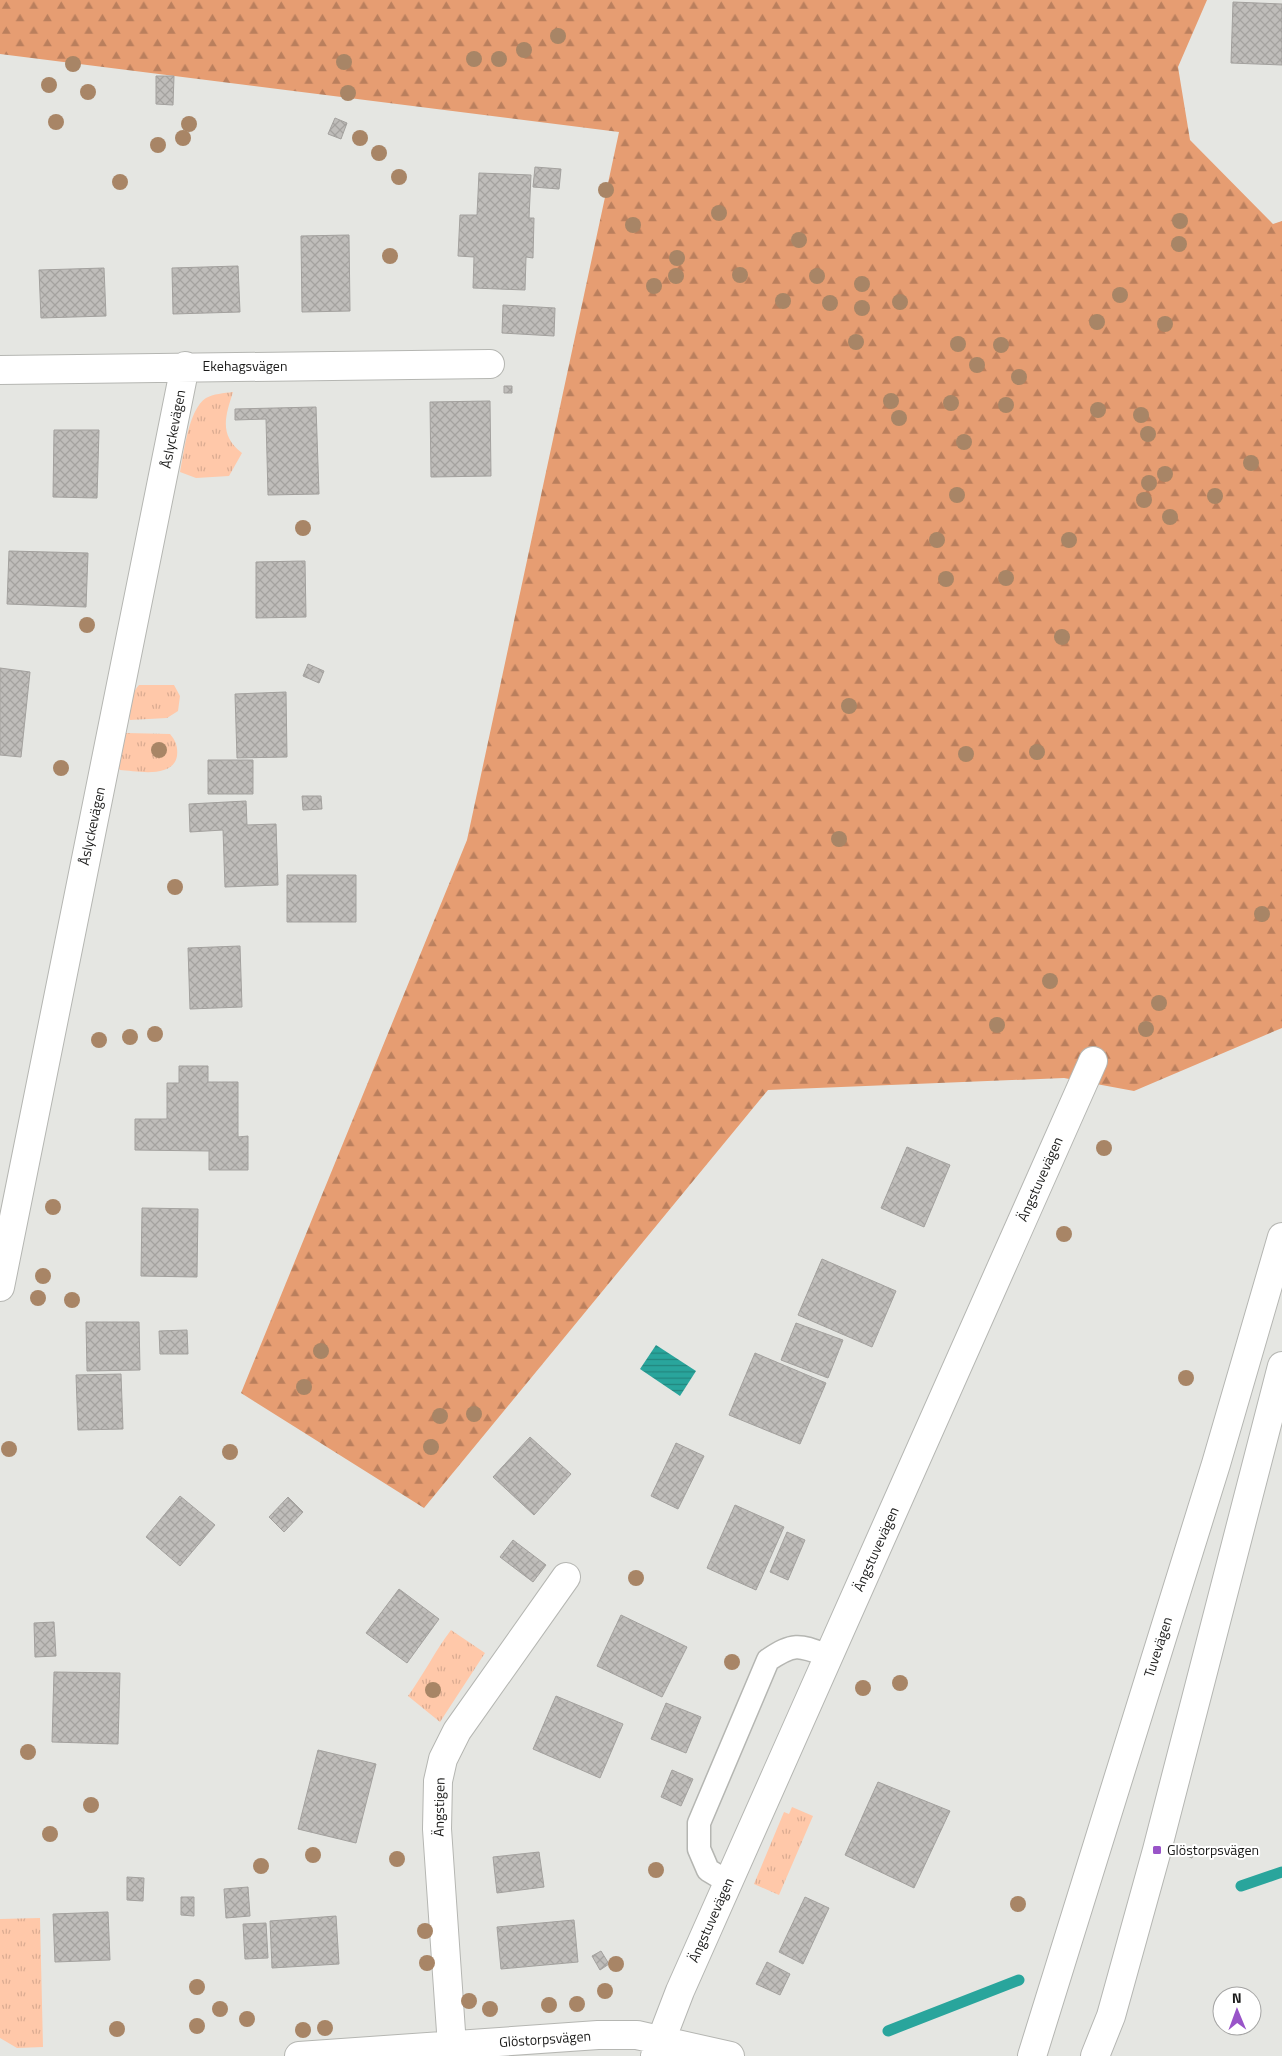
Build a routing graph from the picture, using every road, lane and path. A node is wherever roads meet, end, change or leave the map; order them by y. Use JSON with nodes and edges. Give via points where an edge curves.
{"nodes":[{"id":1,"x":490,"y":364,"type":"dead end"},
{"id":2,"x":185,"y":366,"type":"junction"},
{"id":3,"x":0,"y":370,"type":"edge"},
{"id":4,"x":1093,"y":1060,"type":"dead end"},
{"id":5,"x":1282,"y":1236,"type":"edge"},
{"id":6,"x":0,"y":1286,"type":"edge"},
{"id":7,"x":1282,"y":1366,"type":"edge"},
{"id":8,"x":566,"y":1577,"type":"dead end"},
{"id":9,"x":829,"y":1656,"type":"junction"},
{"id":10,"x":728,"y":1882,"type":"junction"},
{"id":11,"x":452,"y":2046,"type":"junction"},
{"id":12,"x":658,"y":2048,"type":"edge"},
{"id":13,"x":298,"y":2056,"type":"edge"},
{"id":14,"x":730,"y":2056,"type":"edge"},
{"id":15,"x":1032,"y":2056,"type":"edge"},
{"id":16,"x":1095,"y":2056,"type":"edge"}],
"edges":[{"from":1,"to":2,"type":"street","name":"Ekehagsvägen"},
{"from":2,"to":3,"type":"street","name":"Ekehagsvägen"},
{"from":2,"to":6,"type":"street","name":"Åslyckevägen"},
{"from":4,"to":9,"type":"street","name":"Ängstuvevägen"},
{"from":5,"to":15,"type":"street","name":"Tuvevägen","via":[[1216,1464]]},
{"from":7,"to":16,"type":"street","via":[[1157,1850],[1111,2016]]},
{"from":8,"to":11,"type":"street","name":"Ängstigen","via":[[457,1731],[443,1759],[438,1781],[437,1829]]},
{"from":9,"to":10,"type":"street","name":"Ängstuvevägen"},
{"from":9,"to":10,"type":"lane","via":[[804,1647],[787,1648],[768,1660],[699,1823],[699,1849],[708,1870]]},
{"from":10,"to":12,"type":"street","name":"Ängstuvevägen"},
{"from":11,"to":12,"type":"street","name":"Glöstorpsvägen","via":[[637,2035]]},
{"from":11,"to":13,"type":"street","name":"Glöstorpsvägen"},
{"from":12,"to":14,"type":"street","name":"Glöstorpsvägen"}]}
